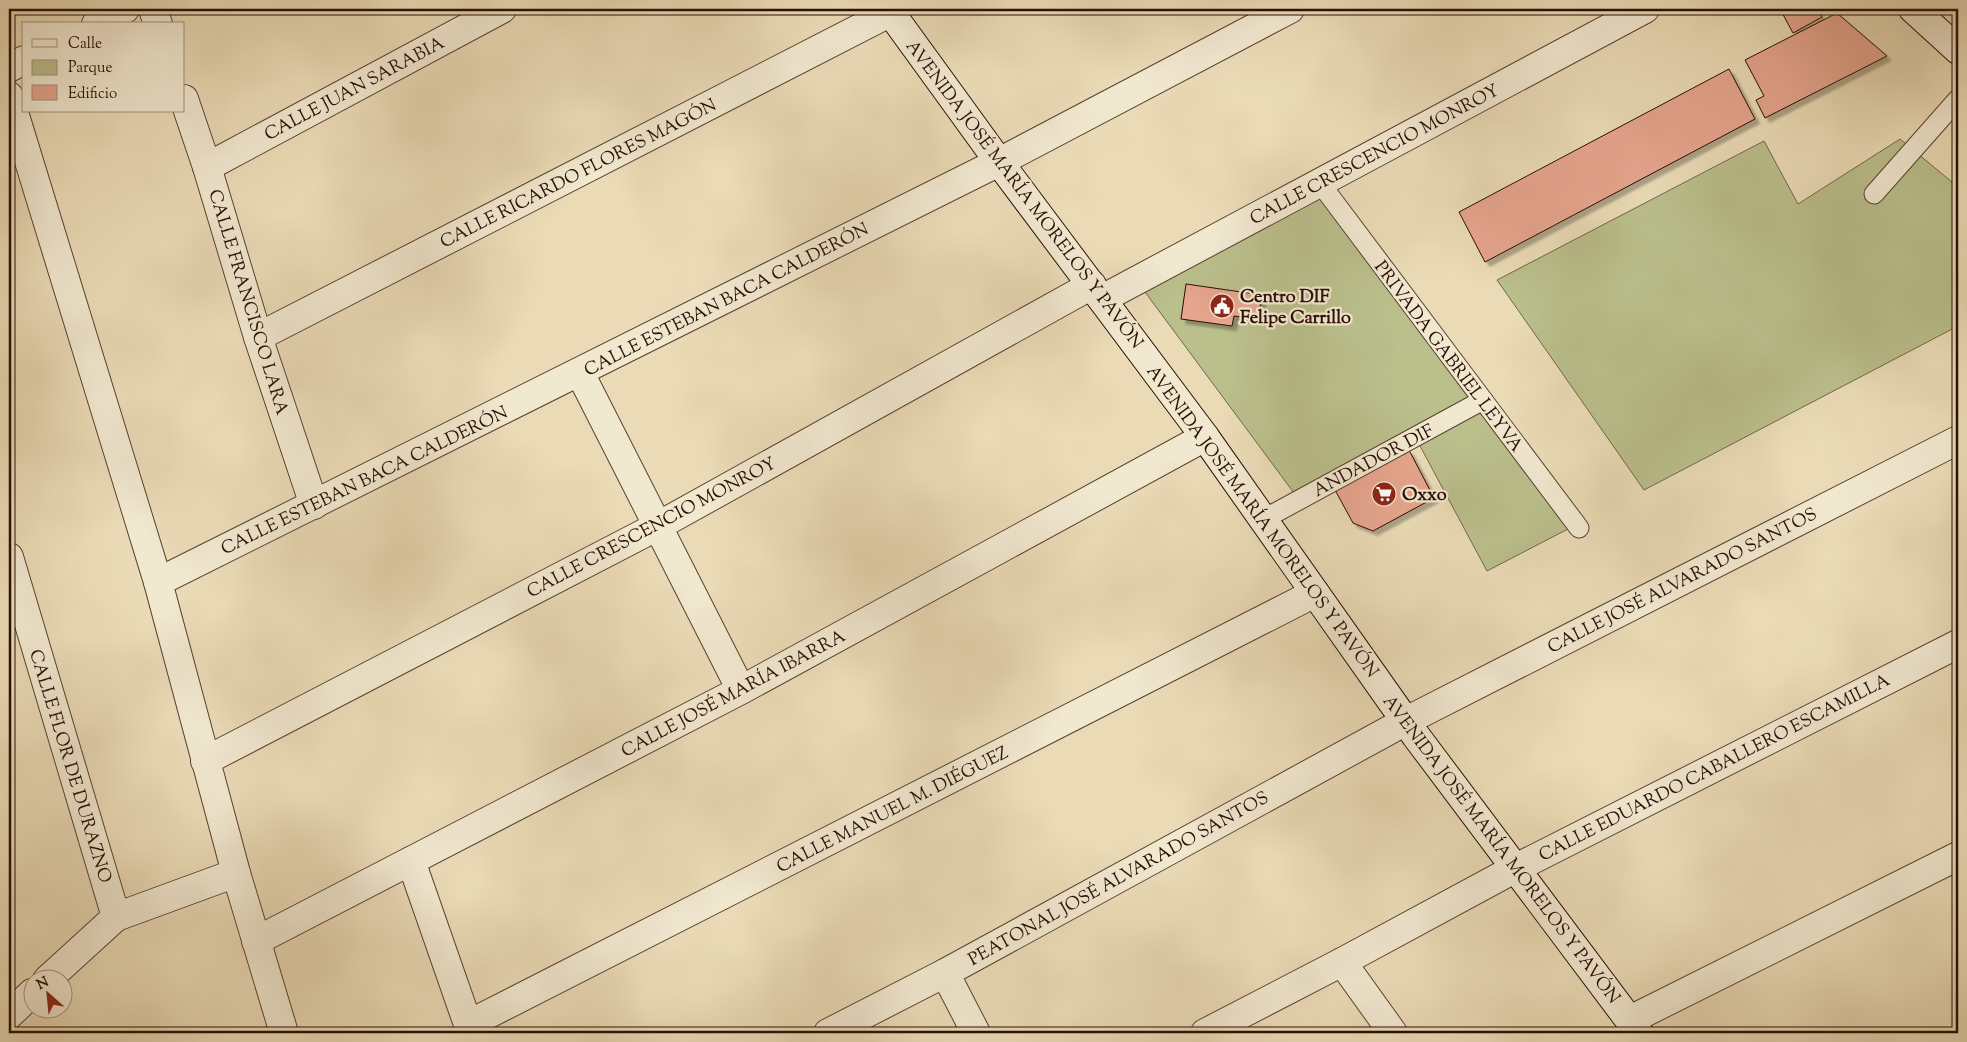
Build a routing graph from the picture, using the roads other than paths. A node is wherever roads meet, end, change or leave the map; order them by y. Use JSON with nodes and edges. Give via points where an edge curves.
{"nodes":[{"id":1,"x":125,"y":9,"type":"edge"},
{"id":2,"x":153,"y":9,"type":"edge"},
{"id":3,"x":502,"y":9,"type":"edge"},
{"id":4,"x":1290,"y":9,"type":"edge"},
{"id":5,"x":1644,"y":9,"type":"edge"},
{"id":6,"x":1913,"y":9,"type":"edge"},
{"id":7,"x":892,"y":10,"type":"edge"},
{"id":8,"x":100,"y":22,"type":"edge"},
{"id":9,"x":157,"y":22,"type":"edge"},
{"id":10,"x":1958,"y":50,"type":"edge"},
{"id":11,"x":22,"y":61,"type":"edge"},
{"id":12,"x":9,"y":68,"type":"edge"},
{"id":13,"x":9,"y":96,"type":"edge"},
{"id":14,"x":1958,"y":99,"type":"edge"},
{"id":15,"x":185,"y":102,"type":"edge"},
{"id":16,"x":998,"y":162,"type":"junction"},
{"id":17,"x":207,"y":167,"type":"junction"},
{"id":18,"x":1320,"y":183,"type":"junction"},
{"id":19,"x":1874,"y":194,"type":"dead end"},
{"id":20,"x":1097,"y":292,"type":"junction"},
{"id":21,"x":258,"y":337,"type":"junction"},
{"id":22,"x":580,"y":372,"type":"junction"},
{"id":23,"x":1482,"y":400,"type":"junction"},
{"id":24,"x":1205,"y":437,"type":"junction"},
{"id":25,"x":1958,"y":440,"type":"edge"},
{"id":26,"x":314,"y":504,"type":"junction"},
{"id":27,"x":1264,"y":519,"type":"junction"},
{"id":28,"x":658,"y":526,"type":"junction"},
{"id":29,"x":1579,"y":528,"type":"dead end"},
{"id":30,"x":9,"y":557,"type":"edge"},
{"id":31,"x":158,"y":582,"type":"junction"},
{"id":32,"x":1314,"y":593,"type":"junction"},
{"id":33,"x":1958,"y":644,"type":"edge"},
{"id":34,"x":741,"y":690,"type":"junction"},
{"id":35,"x":1406,"y":720,"type":"junction"},
{"id":36,"x":205,"y":761,"type":"junction"},
{"id":37,"x":1958,"y":856,"type":"edge"},
{"id":38,"x":411,"y":861,"type":"junction"},
{"id":39,"x":1516,"y":868,"type":"junction"},
{"id":40,"x":236,"y":873,"type":"junction"},
{"id":41,"x":116,"y":917,"type":"junction"},
{"id":42,"x":256,"y":941,"type":"junction"},
{"id":43,"x":1342,"y":962,"type":"junction"},
{"id":44,"x":58,"y":970,"type":"edge"},
{"id":45,"x":945,"y":974,"type":"junction"},
{"id":46,"x":22,"y":1003,"type":"edge"},
{"id":47,"x":9,"y":1015,"type":"edge"},
{"id":48,"x":1634,"y":1027,"type":"edge"},
{"id":49,"x":470,"y":1029,"type":"edge"},
{"id":50,"x":284,"y":1033,"type":"edge"},
{"id":51,"x":828,"y":1033,"type":"edge"},
{"id":52,"x":976,"y":1033,"type":"edge"},
{"id":53,"x":1205,"y":1033,"type":"edge"},
{"id":54,"x":1393,"y":1033,"type":"edge"}],
"edges":[{"from":1,"to":8,"type":"street"},
{"from":2,"to":9,"type":"street"},
{"from":3,"to":17,"type":"street","name":"CALLE JUAN SARABIA"},
{"from":4,"to":16,"type":"street","name":"CALLE ESTEBAN BACA CALDERÓN"},
{"from":5,"to":18,"type":"street","name":"CALLE CRESCENCIO MONROY"},
{"from":6,"to":10,"type":"street"},
{"from":7,"to":16,"type":"street","name":"AVENIDA JOSÉ MARÍA MORELOS Y PAVÓN"},
{"from":7,"to":21,"type":"street","name":"CALLE RICARDO FLORES MAGÓN"},
{"from":11,"to":12,"type":"street"},
{"from":13,"to":31,"type":"street"},
{"from":14,"to":19,"type":"lane"},
{"from":15,"to":17,"type":"street","name":"CALLE FRANCISCO LARA"},
{"from":16,"to":20,"type":"street","name":"AVENIDA JOSÉ MARÍA MORELOS Y PAVÓN"},
{"from":16,"to":22,"type":"street","name":"CALLE ESTEBAN BACA CALDERÓN"},
{"from":17,"to":21,"type":"street","name":"CALLE FRANCISCO LARA"},
{"from":18,"to":20,"type":"street","name":"CALLE CRESCENCIO MONROY"},
{"from":18,"to":23,"type":"lane","name":"PRIVADA GABRIEL LEYVA"},
{"from":20,"to":24,"type":"street","name":"AVENIDA JOSÉ MARÍA MORELOS Y PAVÓN"},
{"from":20,"to":28,"type":"street","name":"CALLE CRESCENCIO MONROY"},
{"from":21,"to":26,"type":"street","name":"CALLE FRANCISCO LARA"},
{"from":22,"to":26,"type":"street","name":"CALLE ESTEBAN BACA CALDERÓN"},
{"from":22,"to":28,"type":"street"},
{"from":23,"to":27,"type":"lane","name":"ANDADOR DIF"},
{"from":23,"to":29,"type":"lane","name":"PRIVADA GABRIEL LEYVA"},
{"from":24,"to":27,"type":"street","name":"AVENIDA JOSÉ MARÍA MORELOS Y PAVÓN"},
{"from":24,"to":34,"type":"street","name":"CALLE JOSÉ MARÍA IBARRA"},
{"from":25,"to":35,"type":"street","name":"CALLE JOSÉ ALVARADO SANTOS"},
{"from":26,"to":31,"type":"street","name":"CALLE ESTEBAN BACA CALDERÓN"},
{"from":27,"to":32,"type":"street","name":"AVENIDA JOSÉ MARÍA MORELOS Y PAVÓN"},
{"from":28,"to":34,"type":"street"},
{"from":28,"to":36,"type":"street","name":"CALLE CRESCENCIO MONROY"},
{"from":30,"to":41,"type":"street","name":"CALLE FLOR DE DURAZNO"},
{"from":31,"to":36,"type":"street"},
{"from":32,"to":35,"type":"street","name":"AVENIDA JOSÉ MARÍA MORELOS Y PAVÓN"},
{"from":32,"to":49,"type":"street","name":"CALLE MANUEL M. DIÉGUEZ"},
{"from":33,"to":39,"type":"street","name":"CALLE EDUARDO CABALLERO ESCAMILLA"},
{"from":34,"to":38,"type":"street","name":"CALLE JOSÉ MARÍA IBARRA"},
{"from":35,"to":39,"type":"street","name":"AVENIDA JOSÉ MARÍA MORELOS Y PAVÓN"},
{"from":35,"to":45,"type":"street","name":"PEATONAL JOSÉ ALVARADO SANTOS"},
{"from":36,"to":40,"type":"street"},
{"from":37,"to":48,"type":"street"},
{"from":38,"to":42,"type":"street","name":"CALLE JOSÉ MARÍA IBARRA"},
{"from":38,"to":49,"type":"street"},
{"from":39,"to":43,"type":"street","name":"CALLE EDUARDO CABALLERO ESCAMILLA"},
{"from":39,"to":48,"type":"street","name":"AVENIDA JOSÉ MARÍA MORELOS Y PAVÓN"},
{"from":40,"to":41,"type":"street"},
{"from":40,"to":42,"type":"street"},
{"from":41,"to":44,"type":"street"},
{"from":42,"to":50,"type":"street"},
{"from":43,"to":53,"type":"street","name":"CALLE EDUARDO CABALLERO ESCAMILLA"},
{"from":43,"to":54,"type":"street"},
{"from":45,"to":51,"type":"street","name":"PEATONAL JOSÉ ALVARADO SANTOS"},
{"from":45,"to":52,"type":"street"},
{"from":46,"to":47,"type":"street"}]}
